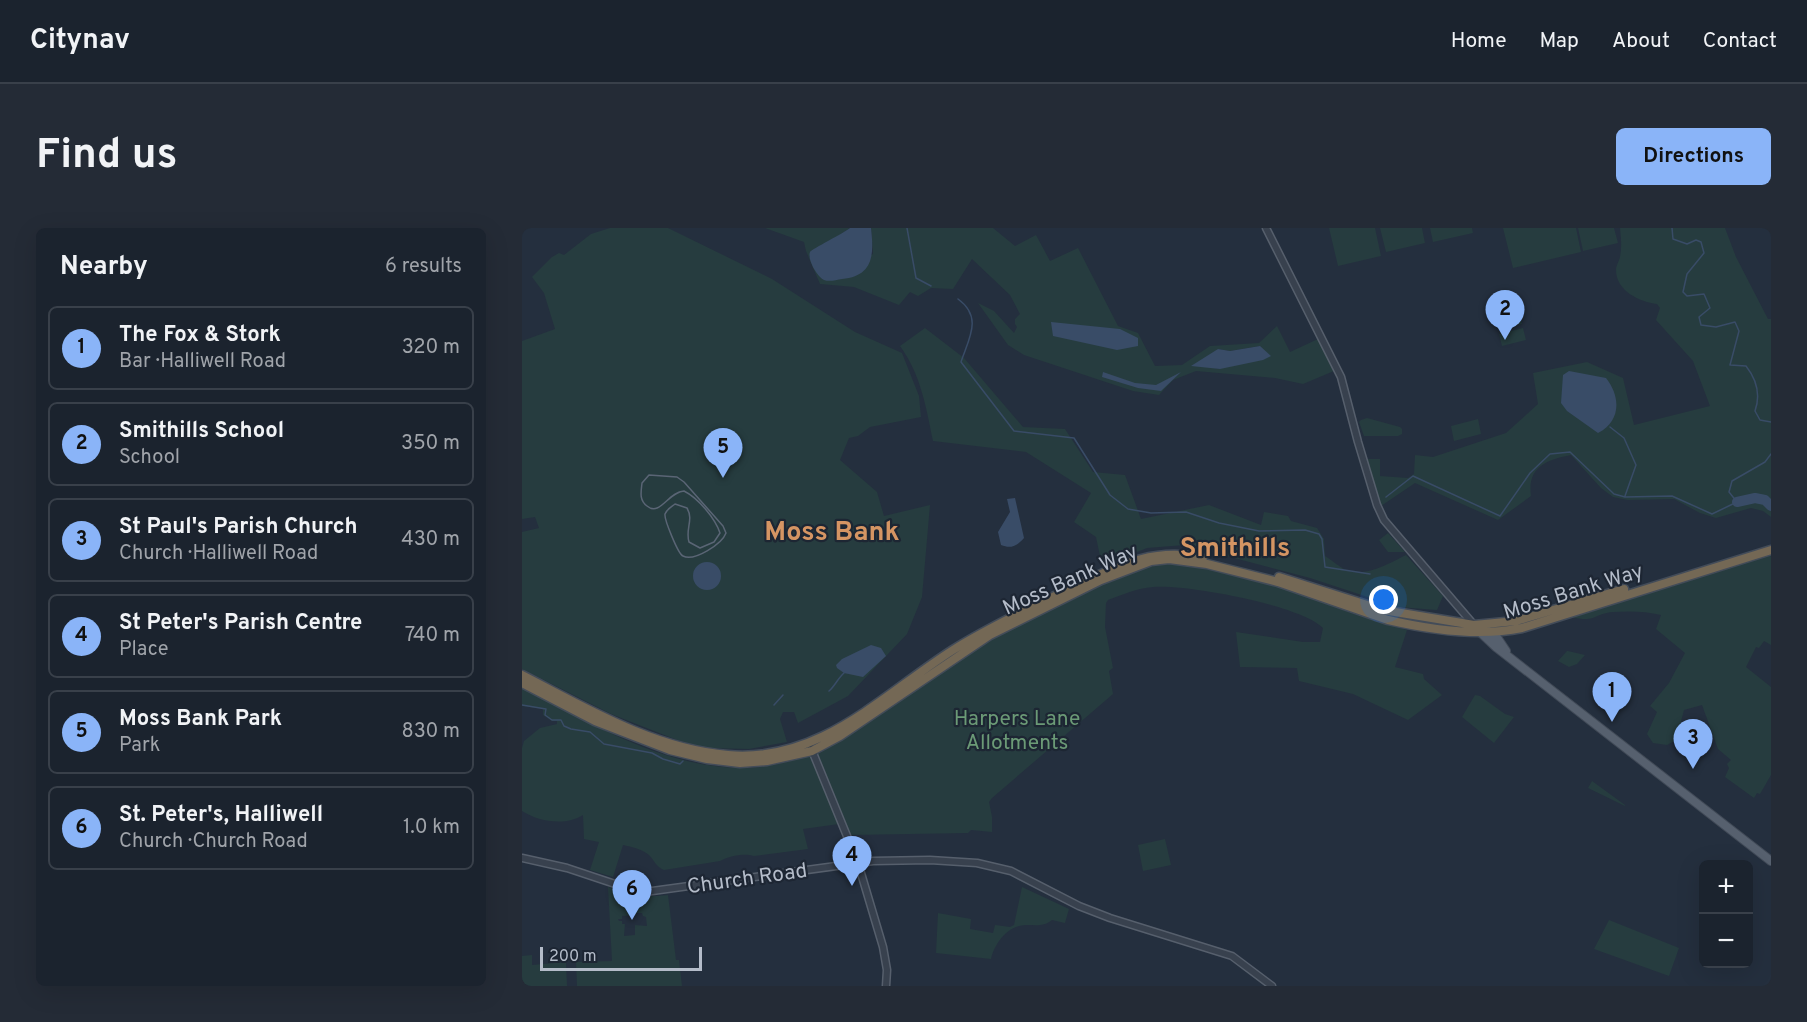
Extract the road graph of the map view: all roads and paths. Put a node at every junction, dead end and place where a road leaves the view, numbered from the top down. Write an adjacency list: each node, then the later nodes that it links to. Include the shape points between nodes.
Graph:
1 (1266, 228): 4 (street, via 1341,377 1384,520)
2 (1771, 544): 4 (highway, Moss Bank Way, via 1534,617)
3 (1771, 550): 6 (highway, Moss Bank Way, via 1522,628)
4 (1474, 625): 5 (main road); 6 (main road); 10 (highway, Moss Bank Way, via 1383,610 1188,554 1147,556 985,631)
5 (1481, 633): 6 (highway, Moss Bank Way); 7 (main road); 10 (highway, Moss Bank Way, via 1388,620 1289,586 1207,564 1151,561 1101,580 990,636 840,736)
6 (1492, 633): 7 (main road)
7 (1510, 657): 12 (main road)
8 (522, 675): 10 (highway, Moss Bank Way, via 627,727 694,749 748,756)
9 (522, 683): 10 (highway, Moss Bank Way, via 595,721 688,756 740,763 767,761)
10 (811, 747): 13 (street)
11 (522, 858): 13 (street, Church Road, via 645,892)
12 (1771, 861)
13 (858, 863): 14 (street, via 883,946); 15 (street, Church Road, via 948,860 1005,869 1110,918 1232,956)
14 (886, 986)
15 (1272, 986)

